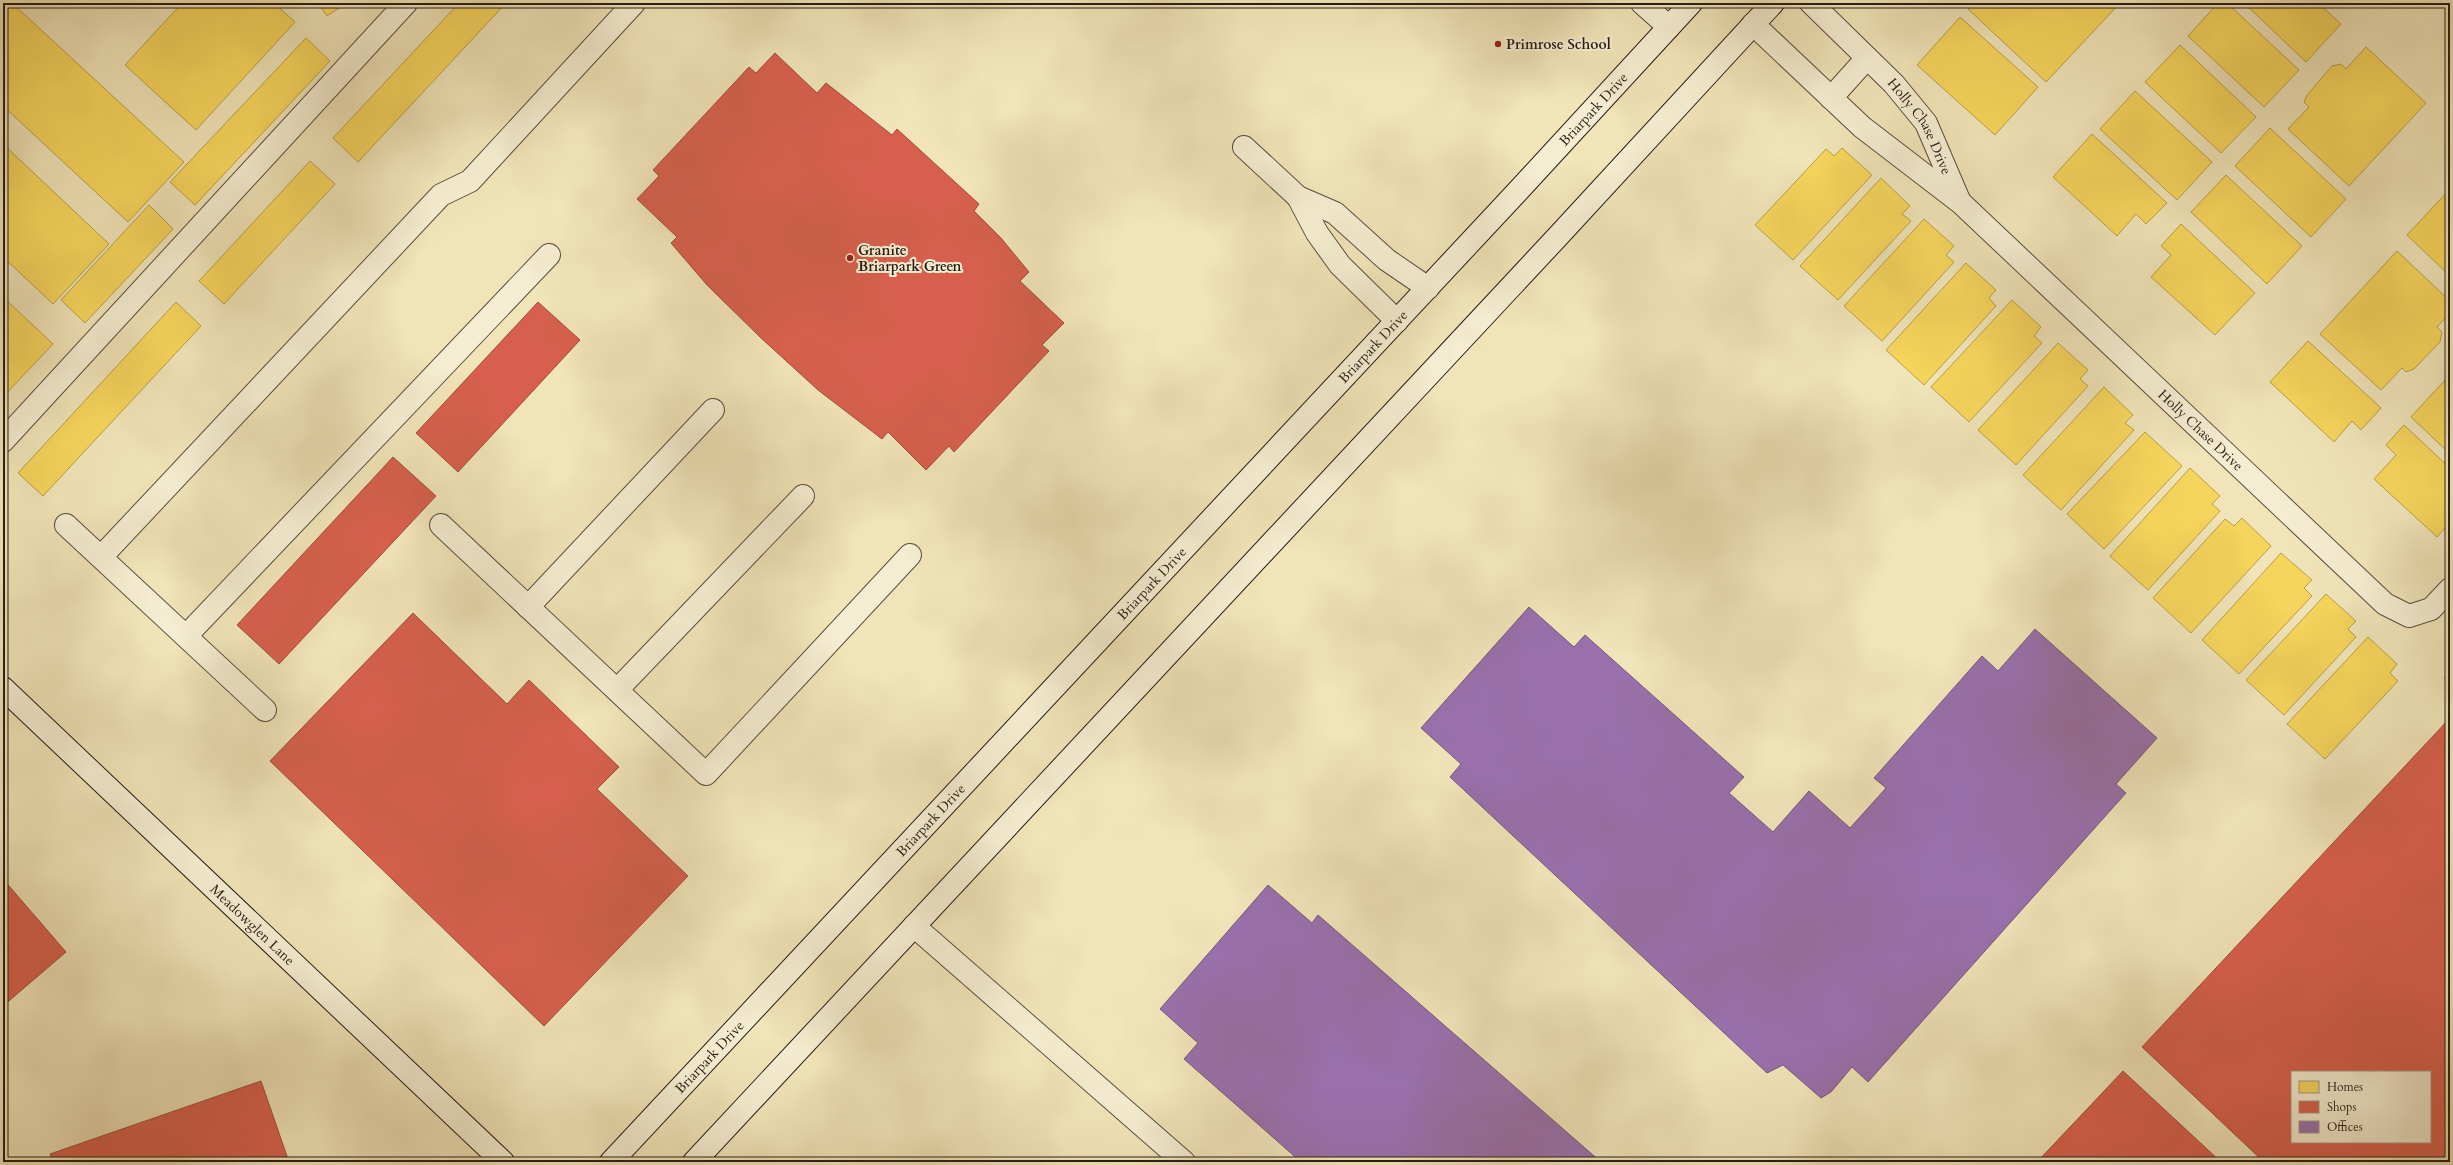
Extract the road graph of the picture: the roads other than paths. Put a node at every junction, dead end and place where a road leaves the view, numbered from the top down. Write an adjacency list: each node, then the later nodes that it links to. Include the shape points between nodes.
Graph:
1 (406, 3): 18 (street)
2 (634, 3): 23 (street, via 470,181 441,195)
3 (1642, 3): 8 (street)
4 (1691, 3): 8 (street, Briarpark Drive)
5 (1773, 3): 7 (street)
6 (1811, 3): 9 (street, Holly Chase Drive)
7 (1753, 24): 10 (street, Holly Chase Drive); 30 (street, via 1556,239)
8 (1668, 27): 15 (street, Briarpark Drive)
9 (1867, 58): 10 (street); 13 (street, Holly Chase Drive, via 1897,88 1926,123)
10 (1831, 98): 13 (street, Holly Chase Drive, via 1862,127)
11 (1244, 147): 12 (street)
12 (1298, 197): 15 (street, via 1335,213 1387,260); 16 (street, via 1317,233 1340,265)
13 (1961, 203): 24 (street, Holly Chase Drive, via 2384,604 2409,616 2431,609)
14 (549, 255): 26 (street)
15 (1428, 288): 16 (street, Briarpark Drive)
16 (1397, 321): 32 (street, Briarpark Drive)
17 (713, 410): 25 (street)
18 (3, 440)
19 (803, 496): 28 (street)
20 (66, 525): 23 (street)
21 (441, 525): 25 (street)
22 (910, 555): 28 (street, via 706,774)
23 (101, 557): 26 (street)
24 (2450, 589)
25 (528, 607): 28 (street)
26 (186, 636): 29 (street)
27 (3, 688): 31 (street, Meadowglen Lane)
28 (617, 690)
29 (265, 710)
30 (914, 926): 33 (street); 34 (street)
31 (503, 1162)
32 (611, 1162)
33 (694, 1162)
34 (1184, 1162)

